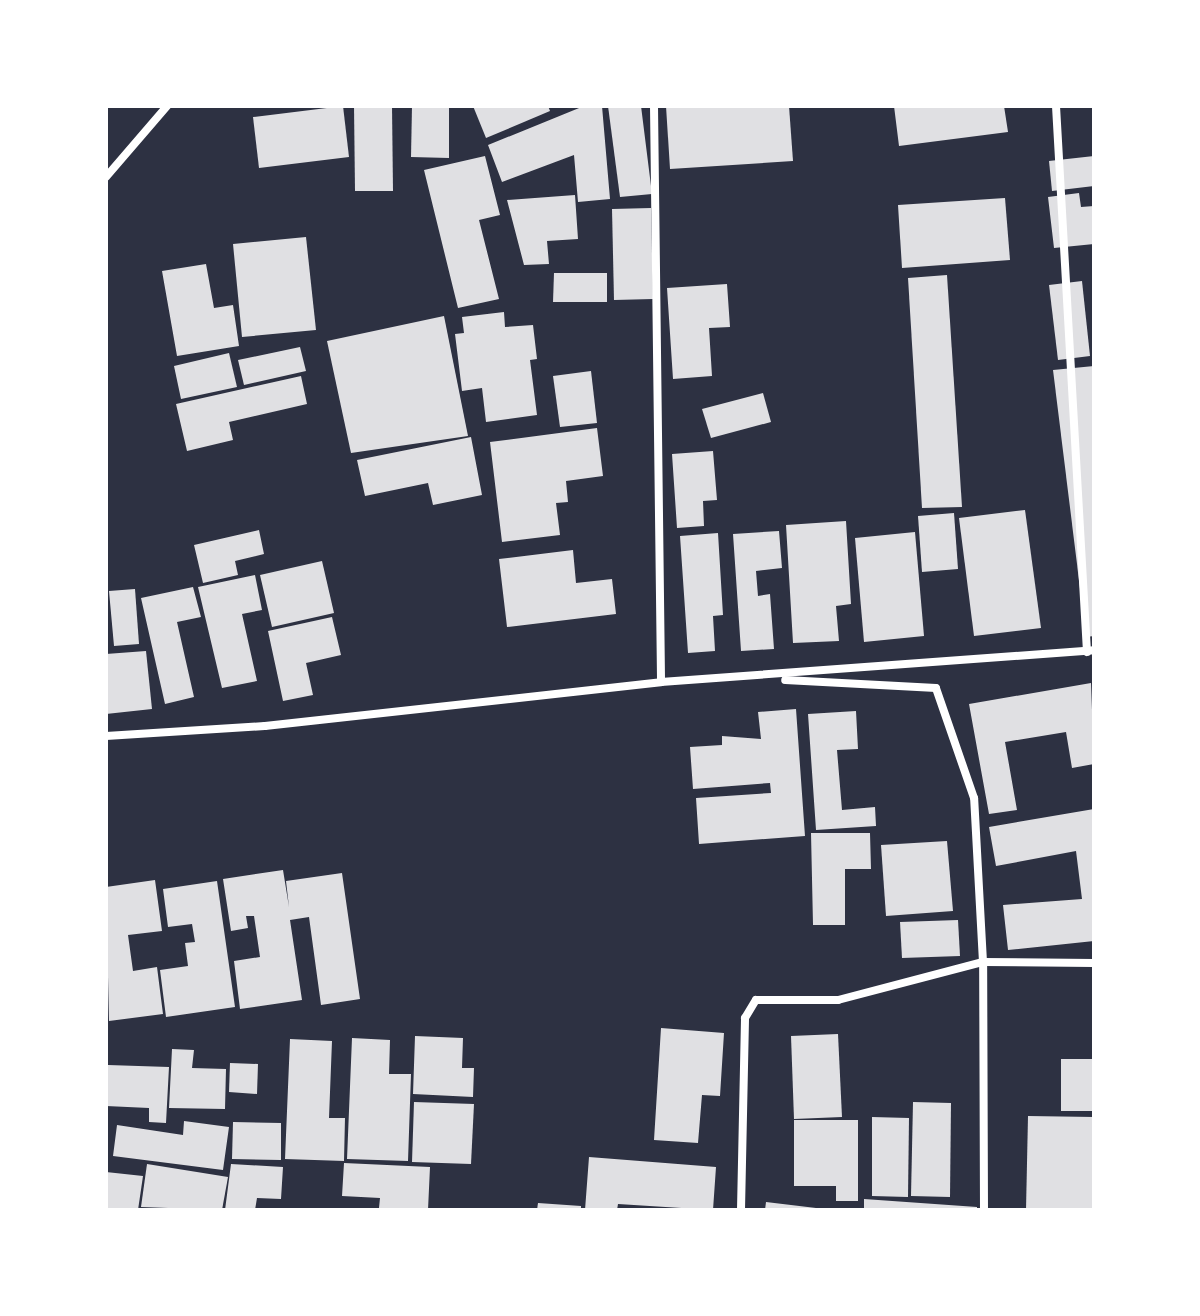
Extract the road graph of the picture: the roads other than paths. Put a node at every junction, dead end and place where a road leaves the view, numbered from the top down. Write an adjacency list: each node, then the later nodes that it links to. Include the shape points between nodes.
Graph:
1 (167, 106): 4 (street)
2 (654, 106): 7 (street)
3 (1056, 106): 5 (street)
4 (106, 177)
5 (1090, 651): 6 (street)
6 (752, 679): 7 (street); 9 (street, via 936,688 974,798)
7 (661, 682): 8 (street, via 265,726)
8 (106, 736)
9 (983, 962): 10 (street); 11 (street, via 838,1000 756,1000 745,1018); 12 (street)
10 (1094, 963)
11 (741, 1210)
12 (984, 1210)

